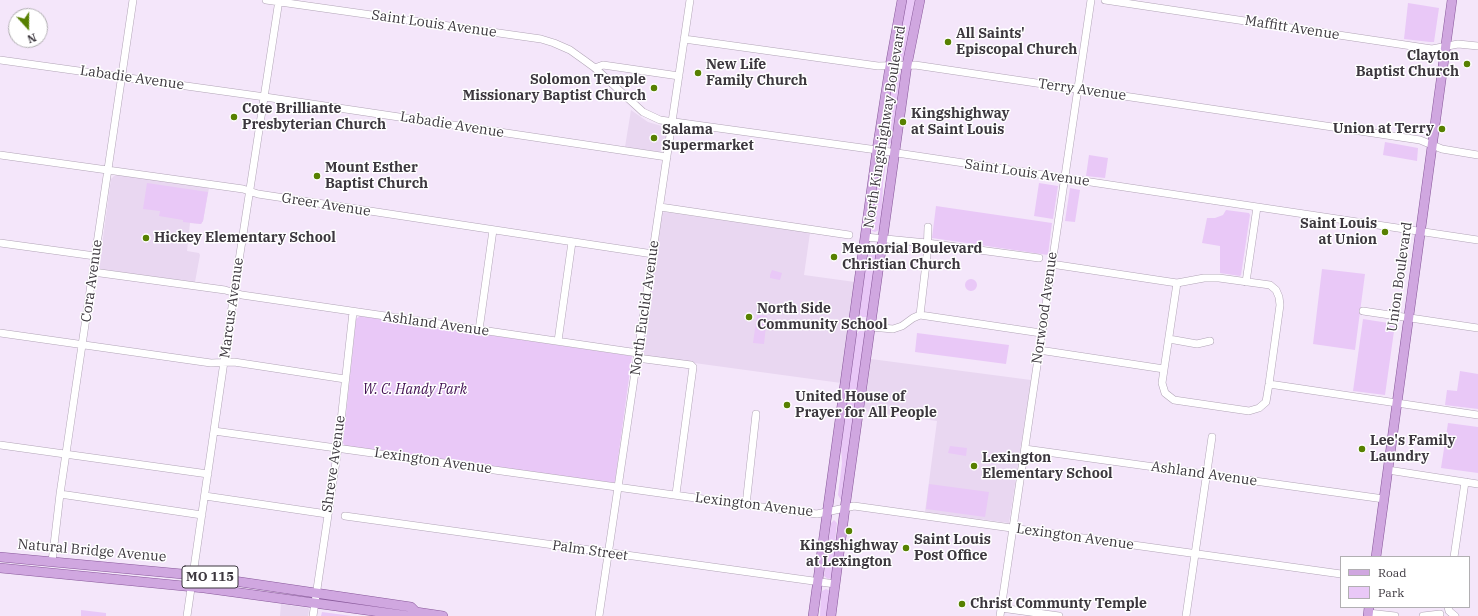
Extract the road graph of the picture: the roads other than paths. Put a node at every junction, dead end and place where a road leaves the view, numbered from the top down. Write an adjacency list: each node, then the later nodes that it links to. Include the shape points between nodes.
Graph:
1 (133, 0): 18 (street, Cora Avenue)
2 (266, 0): 9 (street, Saint Louis Avenue)
3 (690, 0): 10 (street, North Euclid Avenue)
4 (902, 0): 15 (main road, North Kingshighway Boulevard)
5 (920, 0): 14 (main road, North Kingshighway Boulevard)
6 (1091, 0): 19 (street, Norwood Avenue)
7 (1105, 0): 11 (street, Maffitt Avenue, via 1432,49)
8 (1452, 0): 11 (main road, Union Boulevard)
9 (278, 1): 16 (street, Saint Louis Avenue, via 541,39 570,50); 20 (street, Marcus Avenue)
10 (684, 39): 15 (street, Terry Avenue); 17 (street, North Euclid Avenue)
11 (1446, 46): 12 (street, Maffitt Avenue); 22 (main road, Union Boulevard)
12 (1478, 46)
13 (0, 60): 18 (street, Labadie Avenue)
14 (907, 65): 15 (street, Terry Avenue); 19 (street, Terry Avenue); 24 (main road, North Kingshighway Boulevard)
15 (890, 66): 23 (main road, North Kingshighway Boulevard)
16 (595, 68): 17 (street, via 603,65); 21 (street, Saint Louis Avenue, via 642,112 656,119)
17 (679, 76): 21 (street, North Euclid Avenue)
18 (122, 77): 20 (street, Labadie Avenue); 28 (street, Cora Avenue)
19 (1078, 89): 22 (street, Terry Avenue, via 1420,140); 29 (street, Norwood Avenue)
20 (265, 97): 27 (street, Labadie Avenue); 30 (street, Marcus Avenue)
21 (672, 122): 23 (street, Saint Louis Avenue); 27 (street, North Euclid Avenue)
22 (1432, 145): 26 (street, Terry Avenue); 35 (main road, Union Boulevard)
23 (876, 150): 24 (street, Saint Louis Avenue); 37 (main road, North Kingshighway Boulevard)
24 (895, 154): 29 (street, Saint Louis Avenue); 38 (main road, North Kingshighway Boulevard)
25 (0, 155): 28 (street, Greer Avenue)
26 (1478, 155)
27 (667, 157): 31 (street, North Euclid Avenue)
28 (108, 170): 30 (street, Greer Avenue); 44 (street, Cora Avenue)
29 (1064, 178): 32 (street, Saint Louis Avenue); 46 (street, Norwood Avenue)
30 (250, 192): 34 (street, Greer Avenue); 50 (street, Marcus Avenue)
31 (660, 207): 36 (street); 43 (street, North Euclid Avenue)
32 (1257, 208): 35 (street, Saint Louis Avenue); 48 (street)
33 (928, 228): 42 (street)
34 (493, 230): 40 (street, Greer Avenue); 58 (street)
35 (1420, 232): 39 (street, Saint Louis Avenue); 54 (main road, Union Boulevard)
36 (849, 235)
37 (865, 237): 38 (street); 55 (main road, North Kingshighway Boulevard)
38 (882, 239): 42 (street); 56 (main road, North Kingshighway Boulevard)
39 (1478, 240)
40 (572, 242): 43 (street, Greer Avenue); 62 (street)
41 (0, 243): 44 (street)
42 (927, 243): 45 (street); 53 (street)
43 (653, 254): 66 (street, North Euclid Avenue)
44 (95, 256): 47 (street, Cora Avenue)
45 (1039, 258)
46 (1052, 264): 49 (street); 60 (street, Norwood Avenue)
47 (93, 272): 50 (street, Ashland Avenue); 64 (street, Cora Avenue)
48 (1246, 282): 49 (street, via 1204,278); 70 (street, via 1270,285 1280,297)
49 (1177, 284): 61 (street)
50 (234, 293): 52 (street, Ashland Avenue); 67 (street, Marcus Avenue)
51 (1363, 311): 54 (street)
52 (353, 312): 58 (street, Ashland Avenue); 69 (street, Shreve Avenue)
53 (920, 315): 56 (street, via 893,329); 60 (street)
54 (1409, 317): 57 (street); 71 (main road, Union Boulevard)
55 (853, 324): 56 (street); 92 (main road, North Kingshighway Boulevard)
56 (871, 328): 91 (main road, North Kingshighway Boulevard)
57 (1478, 328)
58 (478, 330): 62 (street, Ashland Avenue)
59 (0, 333): 64 (street)
60 (1041, 333): 65 (street, Norwood Avenue)
61 (1169, 339): 63 (street, via 1197,344); 68 (street)
62 (558, 341): 66 (street, Ashland Avenue)
63 (1210, 341)
64 (83, 344): 67 (street); 79 (street, Cora Avenue)
65 (1039, 350): 68 (street); 78 (street, Norwood Avenue)
66 (638, 355): 85 (street, North Euclid Avenue); 87 (street, Ashland Avenue, via 691,365 693,368)
67 (224, 363): 69 (street, via 234,362); 74 (street, Marcus Avenue)
68 (1164, 369): 70 (street, via 1162,383 1165,393 1174,400 1249,411 1259,408 1266,402)
69 (345, 379): 77 (street, Shreve Avenue)
70 (1269, 384): 71 (street)
71 (1397, 404): 73 (street); 80 (main road, Union Boulevard)
72 (756, 414): 90 (street)
73 (1478, 416)
74 (214, 431): 77 (street, Lexington Avenue); 81 (street, Marcus Avenue)
75 (1212, 437): 82 (street)
76 (0, 445): 79 (street)
77 (338, 448): 85 (street, Lexington Avenue); 93 (street, Shreve Avenue)
78 (1025, 449): 82 (street, Ashland Avenue); 96 (street, Norwood Avenue)
79 (67, 455): 81 (street); 86 (street, Cora Avenue)
80 (1388, 470): 83 (street); 89 (main road, Union Boulevard)
81 (208, 474): 88 (street, Marcus Avenue)
82 (1207, 474): 89 (street, Ashland Avenue); 98 (street)
83 (1465, 482): 84 (street); 100 (street)
84 (1478, 484)
85 (618, 487): 87 (street, Lexington Avenue); 97 (street, North Euclid Avenue)
86 (60, 494): 94 (street); 102 (street, Cora Avenue)
87 (676, 494): 90 (street, Lexington Avenue)
88 (205, 496): 93 (street); 94 (street, Marcus Avenue)
89 (1384, 499): 99 (main road, Union Boulevard)
90 (746, 505): 92 (street, Lexington Avenue, via 817,514)
91 (845, 508): 92 (street, Lexington Avenue); 96 (street, Lexington Avenue, via 854,506); 107 (main road, North Kingshighway Boulevard)
92 (827, 512): 106 (main road, North Kingshighway Boulevard)
93 (328, 514): 108 (street, Shreve Avenue)
94 (202, 515): 105 (street, Marcus Avenue)
95 (344, 516): 97 (street, Palm Street)
96 (1013, 528): 98 (street, Lexington Avenue); 109 (street, Norwood Avenue)
97 (608, 553): 106 (street, Palm Street); 116 (street, North Euclid Avenue)
98 (1196, 553): 104 (street, Lexington Avenue); 121 (street)
99 (1376, 556)
100 (1454, 556)
101 (0, 557): 102 (main road, Natural Bridge Avenue / MO 115)
102 (52, 562): 105 (main road, Natural Bridge Avenue / MO 115)
103 (0, 568): 105 (main road, Natural Bridge Avenue, via 123,580)
104 (1340, 574)
105 (193, 581): 108 (main road, Natural Bridge Avenue, via 262,595); 108 (main road, Natural Bridge Avenue, via 242,587 262,585); 113 (street, Marcus Avenue)
106 (818, 582): 107 (street, Palm Street); 117 (main road, North Kingshighway Boulevard)
107 (835, 584): 118 (main road, North Kingshighway Boulevard)
108 (316, 598): 110 (main road, Natural Bridge Avenue, via 410,616); 110 (main road, Natural Bridge Avenue, via 362,603 372,601 411,607); 114 (street, Shreve Avenue)
109 (1001, 608): 119 (street, Norwood Avenue); 120 (street)
110 (416, 612): 115 (main road, Natural Bridge Avenue)
111 (1368, 612): 122 (street)
112 (1440, 614): 123 (street)
113 (187, 616)
114 (313, 616)
115 (443, 616)
116 (598, 616)
117 (813, 616)
118 (831, 616)
119 (1000, 616)
120 (1059, 616)
121 (1186, 616)
122 (1395, 616)
123 (1423, 616)

